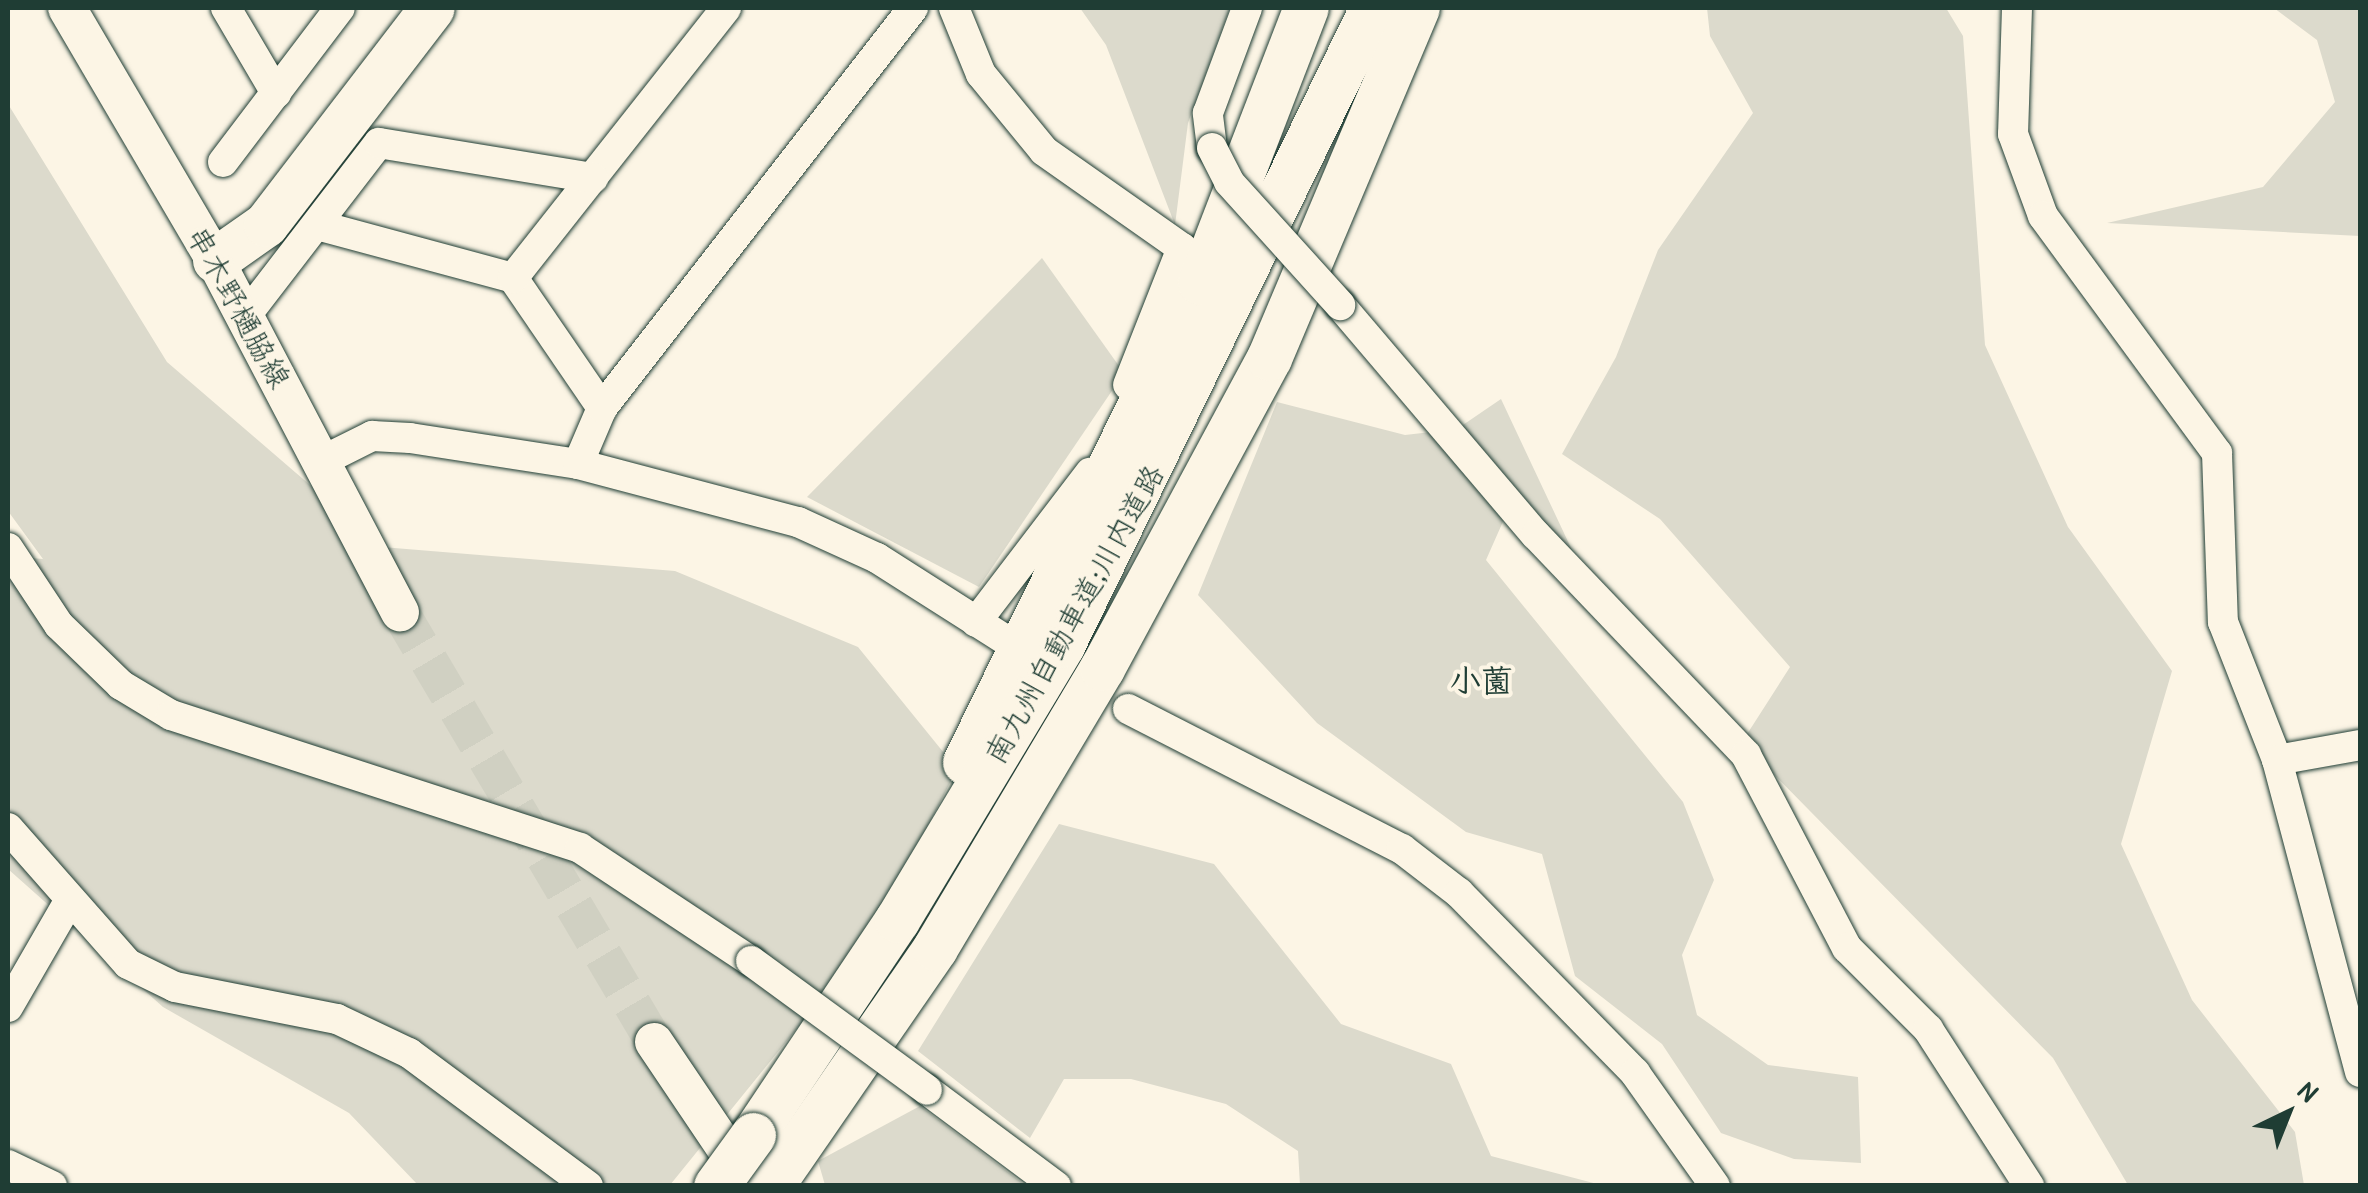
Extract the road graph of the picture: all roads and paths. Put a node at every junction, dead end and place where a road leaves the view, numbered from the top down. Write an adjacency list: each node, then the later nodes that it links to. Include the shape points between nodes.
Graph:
1 (67, 8): 20 (main road, 串木野樋脇線)
2 (226, 8): 15 (street)
3 (340, 8): 15 (street)
4 (394, 8): 20 (highway, via 242,205)
5 (432, 8): 20 (highway, via 266,224)
6 (726, 8): 18 (street)
7 (913, 8): 23 (street)
8 (954, 8): 28 (street, via 981,74 1044,151 1182,248 1098,464)
9 (1247, 8): 46 (street, bridge, via 1208,112 1212,148 1229,182 1536,535 1746,756 1847,948 1928,1029)
10 (1306, 8): 35 (highway, via 1200,282 1015,648)
11 (1372, 8): 35 (highway, 南九州自動車道;川内道路, via 1130,519)
12 (1417, 8): 16 (highway, 南九州自動車道;川内道路)
13 (1426, 8): 16 (highway)
14 (2016, 8): 32 (street, via 2013,134 2043,216 2090,290 2217,452 2223,622)
15 (276, 93): 17 (street)
16 (1360, 149): 40 (highway, 南九州自動車道;川内道路, via 1268,358 1102,668 935,948)
17 (224, 162)
18 (593, 178): 19 (street, via 378,144); 21 (street)
19 (317, 226): 21 (street); 22 (street)
20 (216, 260): 22 (main road, 串木野樋脇線)
21 (514, 278): 23 (street)
22 (244, 318): 24 (main road, 串木野樋脇線)
23 (602, 408): 25 (street)
24 (324, 460): 25 (street, via 372,436); 27 (main road, 串木野樋脇線)
25 (578, 464): 28 (street, via 798,522 877,558)
26 (8, 548): 44 (street, bridge, via 59,625 121,685 171,715 580,848 751,961)
27 (400, 612)
28 (976, 622): 29 (street)
29 (1004, 640)
30 (1128, 709): 45 (street, via 1402,849 1459,894 1636,1073)
31 (2360, 746): 32 (street)
32 (2277, 760): 38 (street)
33 (8, 828): 34 (street)
34 (68, 902): 36 (street); 42 (street, via 128,964 175,987 337,1019 409,1053)
35 (896, 920): 43 (highway, 南九州自動車道;川内道路, bridge)
36 (8, 1007)
37 (654, 1042): 40 (main road)
38 (2360, 1072)
39 (8, 1165): 41 (street)
40 (769, 1179)
41 (52, 1186)
42 (588, 1186)
43 (716, 1186)
44 (1056, 1186)
45 (1714, 1186)
46 (2029, 1186)

